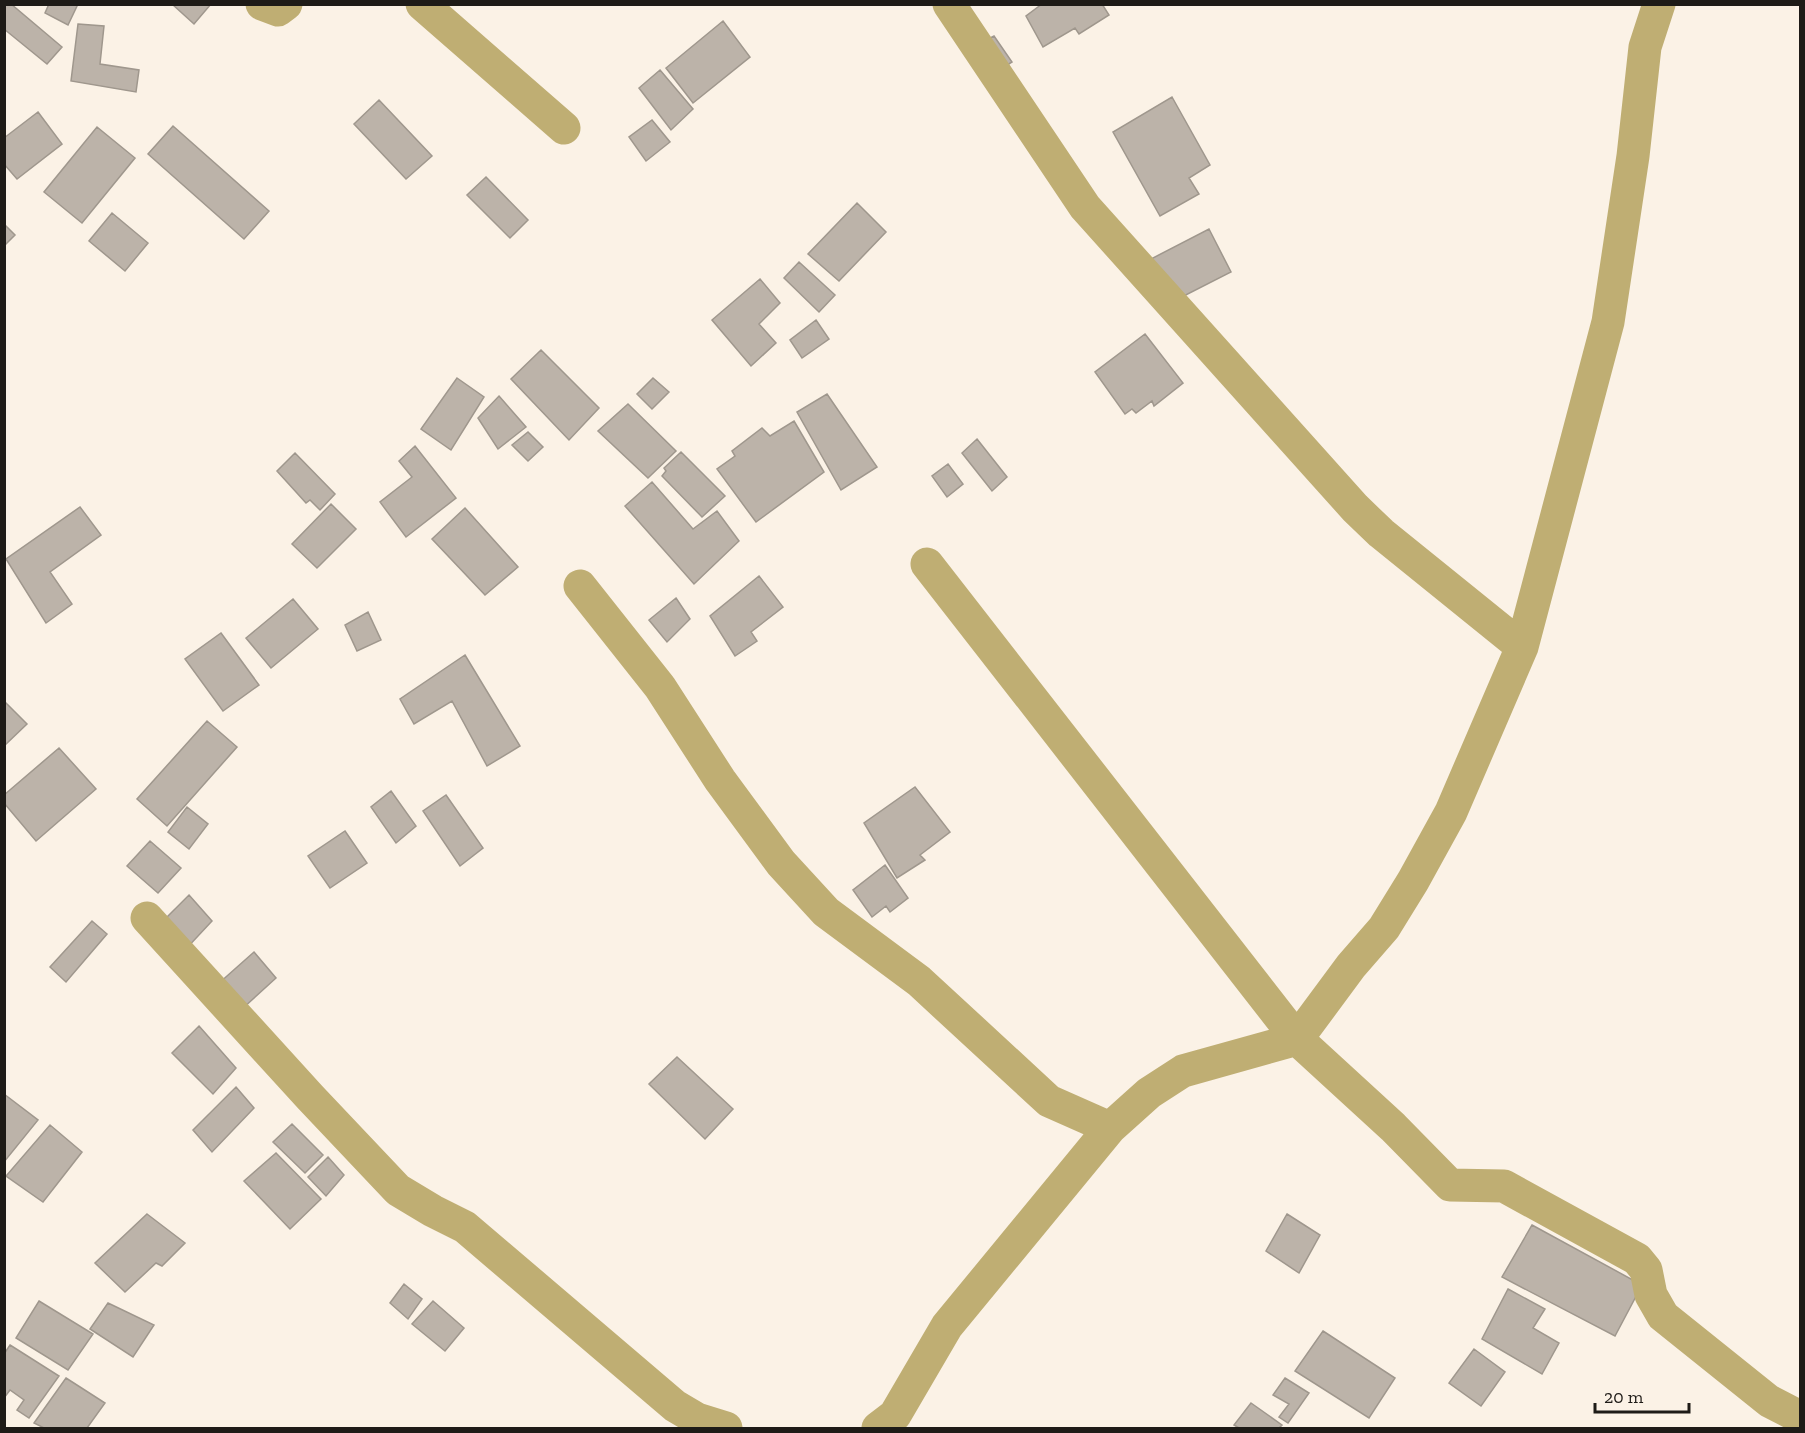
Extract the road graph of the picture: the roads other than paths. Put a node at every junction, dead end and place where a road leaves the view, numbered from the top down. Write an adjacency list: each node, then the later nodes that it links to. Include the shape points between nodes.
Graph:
1 (262, 4): 2 (street, via 278,10)
2 (286, 4)
3 (422, 4): 6 (street)
4 (949, 4): 9 (street, via 1085,207 1142,271 1355,508)
5 (1659, 4): 9 (street, via 1646,47 1608,322)
6 (564, 128)
7 (927, 564): 11 (street)
8 (580, 586): 12 (street, via 660,687 720,780 781,863 826,912 919,981 1049,1101)
9 (1522, 647): 11 (street, via 1451,812 1413,881 1384,928)
10 (147, 918): 14 (street, via 398,1190 465,1227 675,1406 697,1419)
11 (1297, 1039): 12 (street, via 1183,1071); 13 (street, via 1450,1185 1503,1186 1637,1259 1646,1270 1651,1295 1663,1316 1769,1401)
12 (1110, 1128): 15 (street, via 947,1326 896,1415)
13 (1800, 1417)
14 (726, 1428)
15 (878, 1428)

